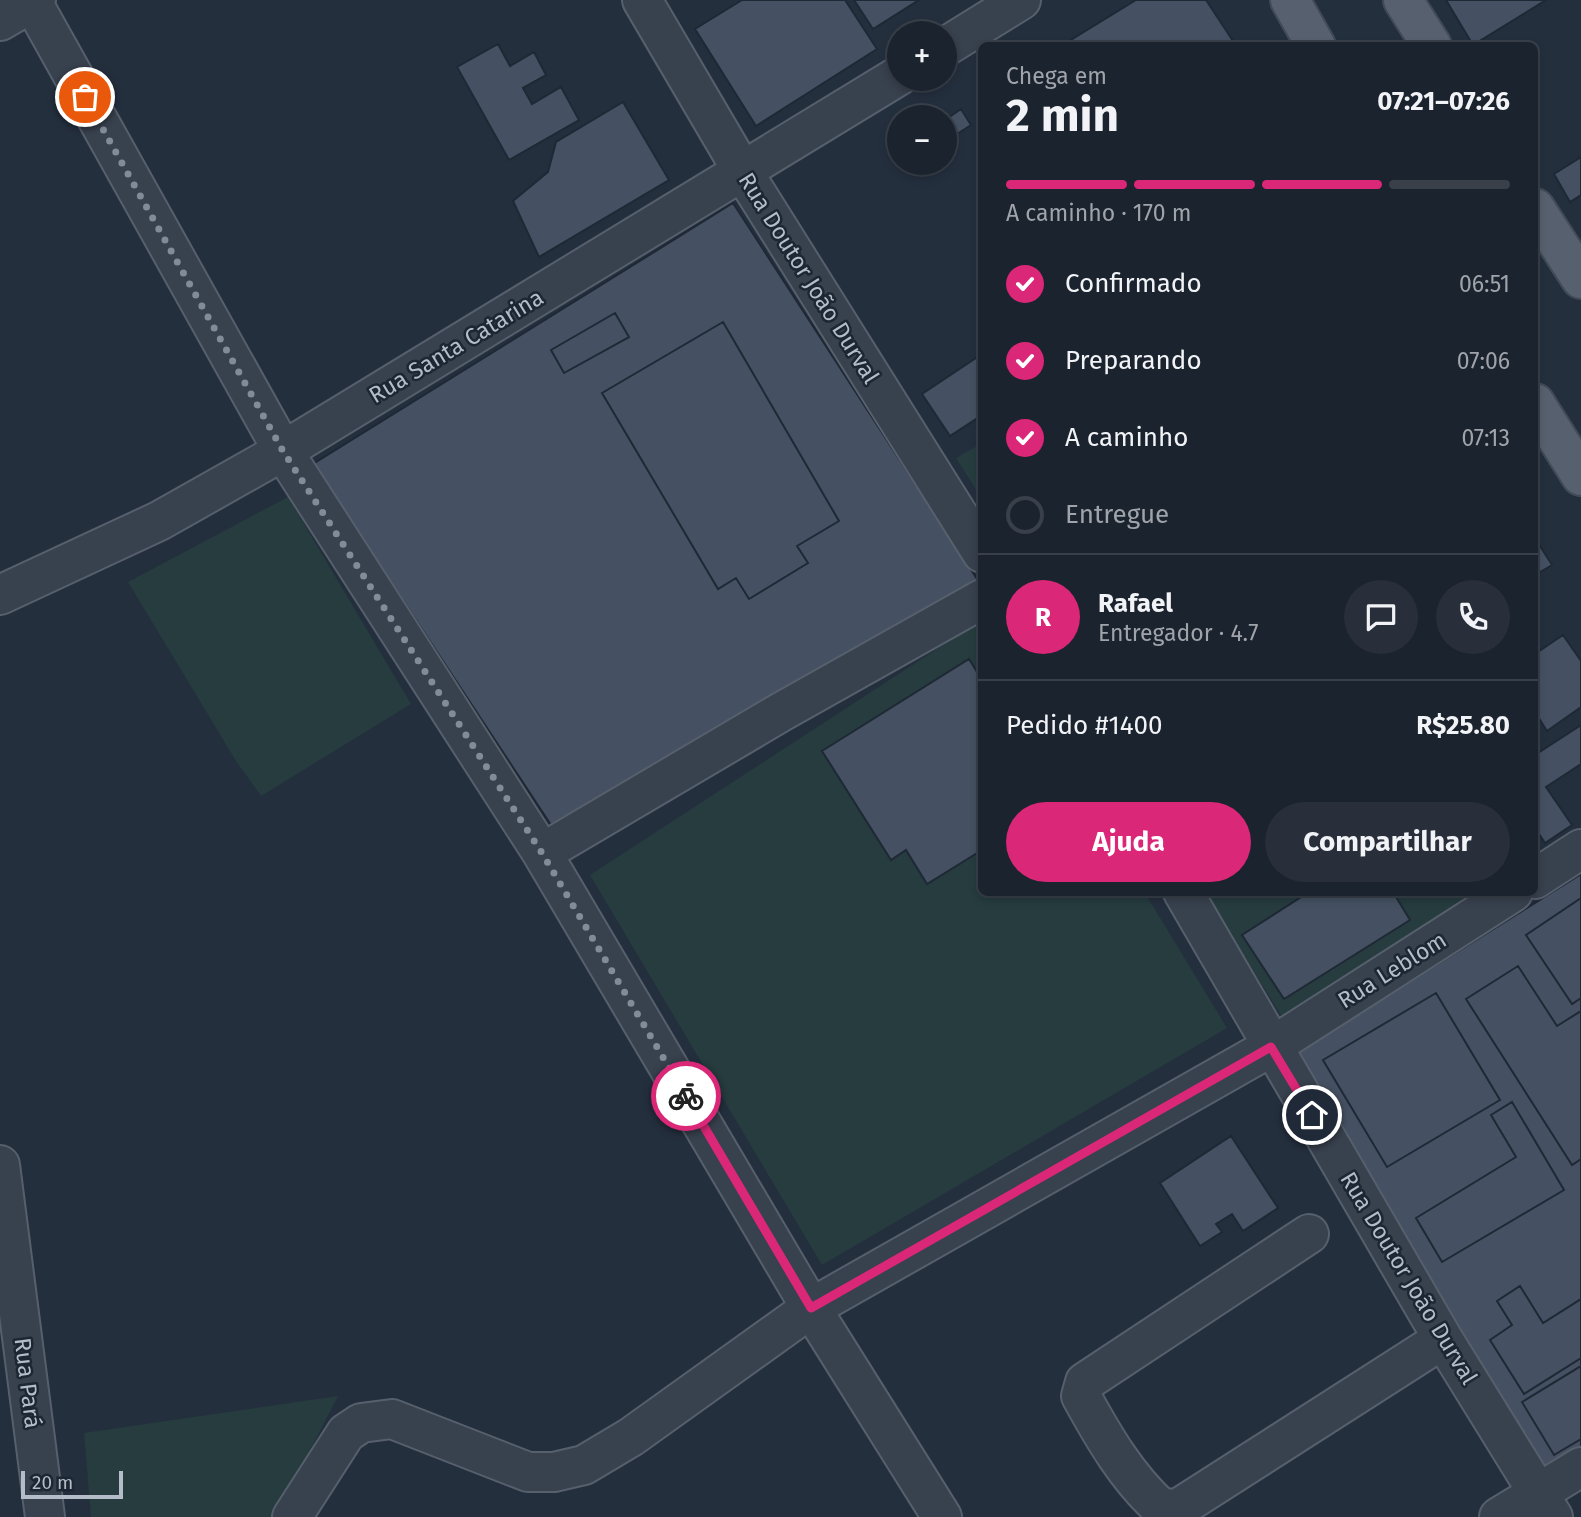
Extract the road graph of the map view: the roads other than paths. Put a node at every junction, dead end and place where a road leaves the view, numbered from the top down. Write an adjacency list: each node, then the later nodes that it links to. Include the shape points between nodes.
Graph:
1 (642, 0): 10 (street, Rua Doutor João Durval)
2 (1021, 0): 6 (street)
3 (1290, 0): 7 (main road)
4 (1404, 0): 8 (main road)
5 (25, 6): 14 (street)
6 (957, 40)
7 (1314, 42)
8 (1430, 42)
9 (887, 83): 10 (street, Rua Santa Catarina)
10 (743, 172): 14 (street, Rua Santa Catarina); 16 (street, Rua Doutor João Durval)
11 (1538, 212): 12 (main road)
12 (1579, 273)
13 (1538, 408): 15 (main road)
14 (283, 451): 17 (street, Rua Santa Catarina, via 159,521); 20 (street)
15 (1581, 476)
16 (978, 547)
17 (0, 595)
18 (978, 601): 20 (street)
19 (1581, 849): 21 (street)
20 (542, 853): 27 (street)
21 (1538, 877)
22 (1185, 896): 24 (street, Rua Doutor João Durval)
23 (1507, 896): 24 (street, Rua Leblom)
24 (1271, 1047): 27 (street, Rua Leblom); 28 (street, Rua Doutor João Durval)
25 (0, 1168): 31 (street, Rua Pará)
26 (1309, 1234): 28 (street, via 1085,1382 1081,1396 1096,1424 1132,1477 1162,1509 1179,1508)
27 (811, 1308): 32 (street, Rua Leblom, via 631,1437 584,1465 528,1472 392,1419 361,1423 346,1433); 33 (street)
28 (1443, 1339): 30 (street, Rua Doutor João Durval)
29 (1581, 1467): 30 (street)
30 (1546, 1505): 34 (street)
31 (45, 1517)
32 (292, 1517)
33 (943, 1517)
34 (1499, 1517)

